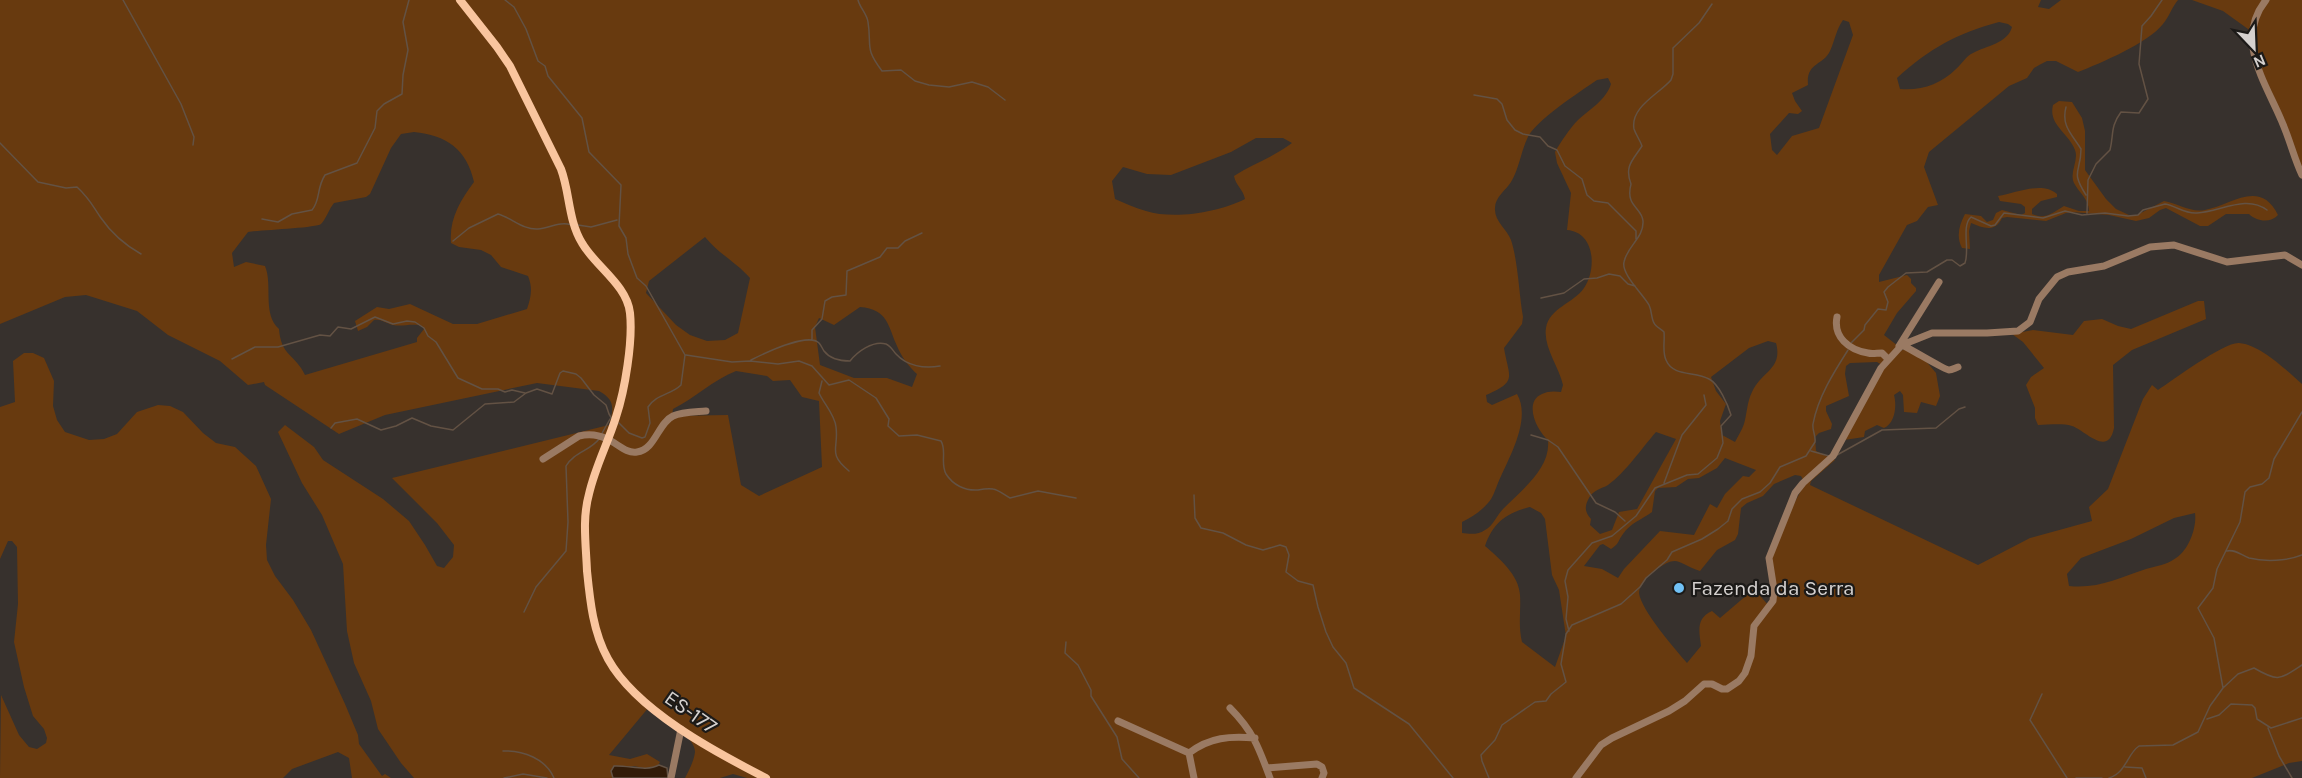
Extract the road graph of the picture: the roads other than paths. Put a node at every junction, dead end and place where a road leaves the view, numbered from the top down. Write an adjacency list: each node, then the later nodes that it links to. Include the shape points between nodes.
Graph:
1 (460, 0): 11 (main road, ES-177, via 510,66 561,169 580,239 620,290 630,312 623,390)
2 (2266, 0): 3 (street, via 2255,21 2252,45 2258,70)
3 (2302, 175)
4 (2302, 265): 7 (street, via 2285,255 2227,262 2174,246 2150,247 2104,266 2057,277 2039,299 2030,322 2018,331 1932,333)
5 (1939, 282): 7 (street)
6 (1837, 318): 8 (street, via 1841,340 1865,353 1882,353)
7 (1900, 347): 8 (street); 9 (street, via 1921,353 1943,369)
8 (1888, 359): 24 (street, via 1833,456 1796,493 1769,558 1773,601 1754,626 1745,673 1727,689 1704,684 1669,711 1612,738 1596,751)
9 (1958, 367)
10 (706, 411): 11 (street, via 674,415 648,447 636,453)
11 (608, 439): 12 (street, via 579,436); 15 (main road, ES-177 / ES-177, via 588,494 584,529 594,621 608,660 622,680)
12 (543, 459)
13 (1230, 708): 16 (street)
14 (1118, 721): 17 (street)
15 (681, 729): 19 (street); 20 (main road, ES-177 / ES-177)
16 (1255, 738): 17 (street, via 1228,736 1203,743); 18 (street)
17 (1189, 753): 21 (street)
18 (1267, 768): 22 (street); 23 (street, via 1317,764 1324,772)
19 (671, 778)
20 (766, 778)
21 (1194, 778)
22 (1270, 778)
23 (1322, 778)
24 (1576, 778)

